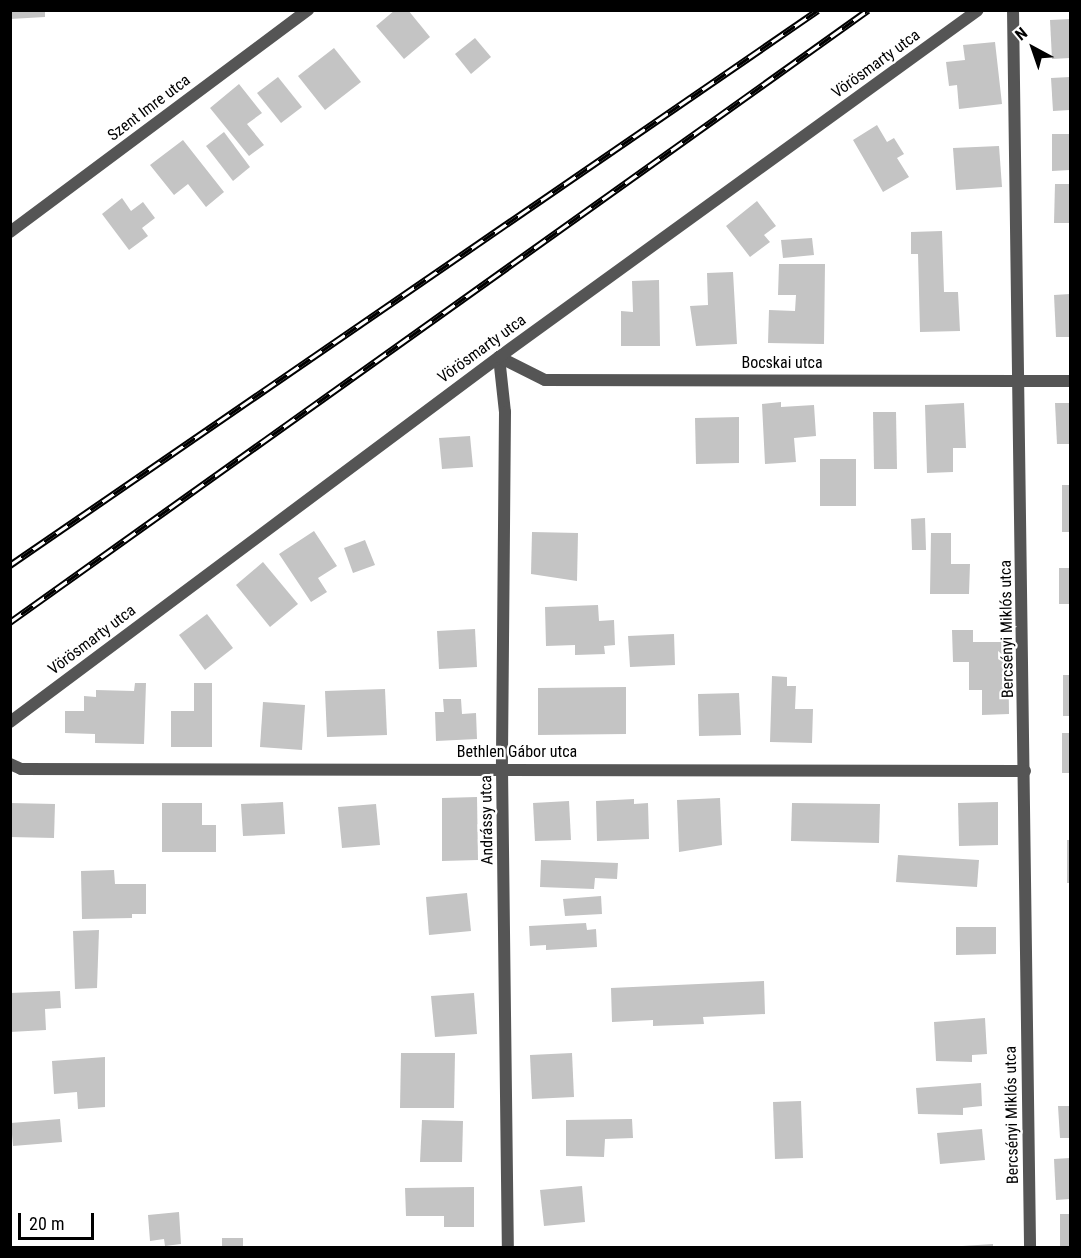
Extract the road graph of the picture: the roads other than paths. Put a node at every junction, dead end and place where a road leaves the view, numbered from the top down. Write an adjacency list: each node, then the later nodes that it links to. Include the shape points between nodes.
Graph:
1 (308, 10): 4 (street, Szent Imre utca)
2 (978, 10): 5 (street, Vörösmarty utca)
3 (1013, 10): 6 (street, Bercsényi Miklós utca)
4 (10, 232)
5 (499, 357): 6 (street, Bocskai utca, via 545,380); 8 (street, Vörösmarty utca); 10 (street, Andrássy utca, via 505,412)
6 (1021, 380): 7 (street, Bocskai utca); 11 (street, Bercsényi Miklós utca)
7 (1071, 381)
8 (10, 722)
9 (10, 764): 10 (street, Bethlen Gábor utca, via 21,769)
10 (502, 768): 11 (street, Bethlen Gábor utca); 12 (street, Andrássy utca)
11 (1025, 771): 13 (street, Bercsényi Miklós utca)
12 (508, 1248)
13 (1030, 1248)

